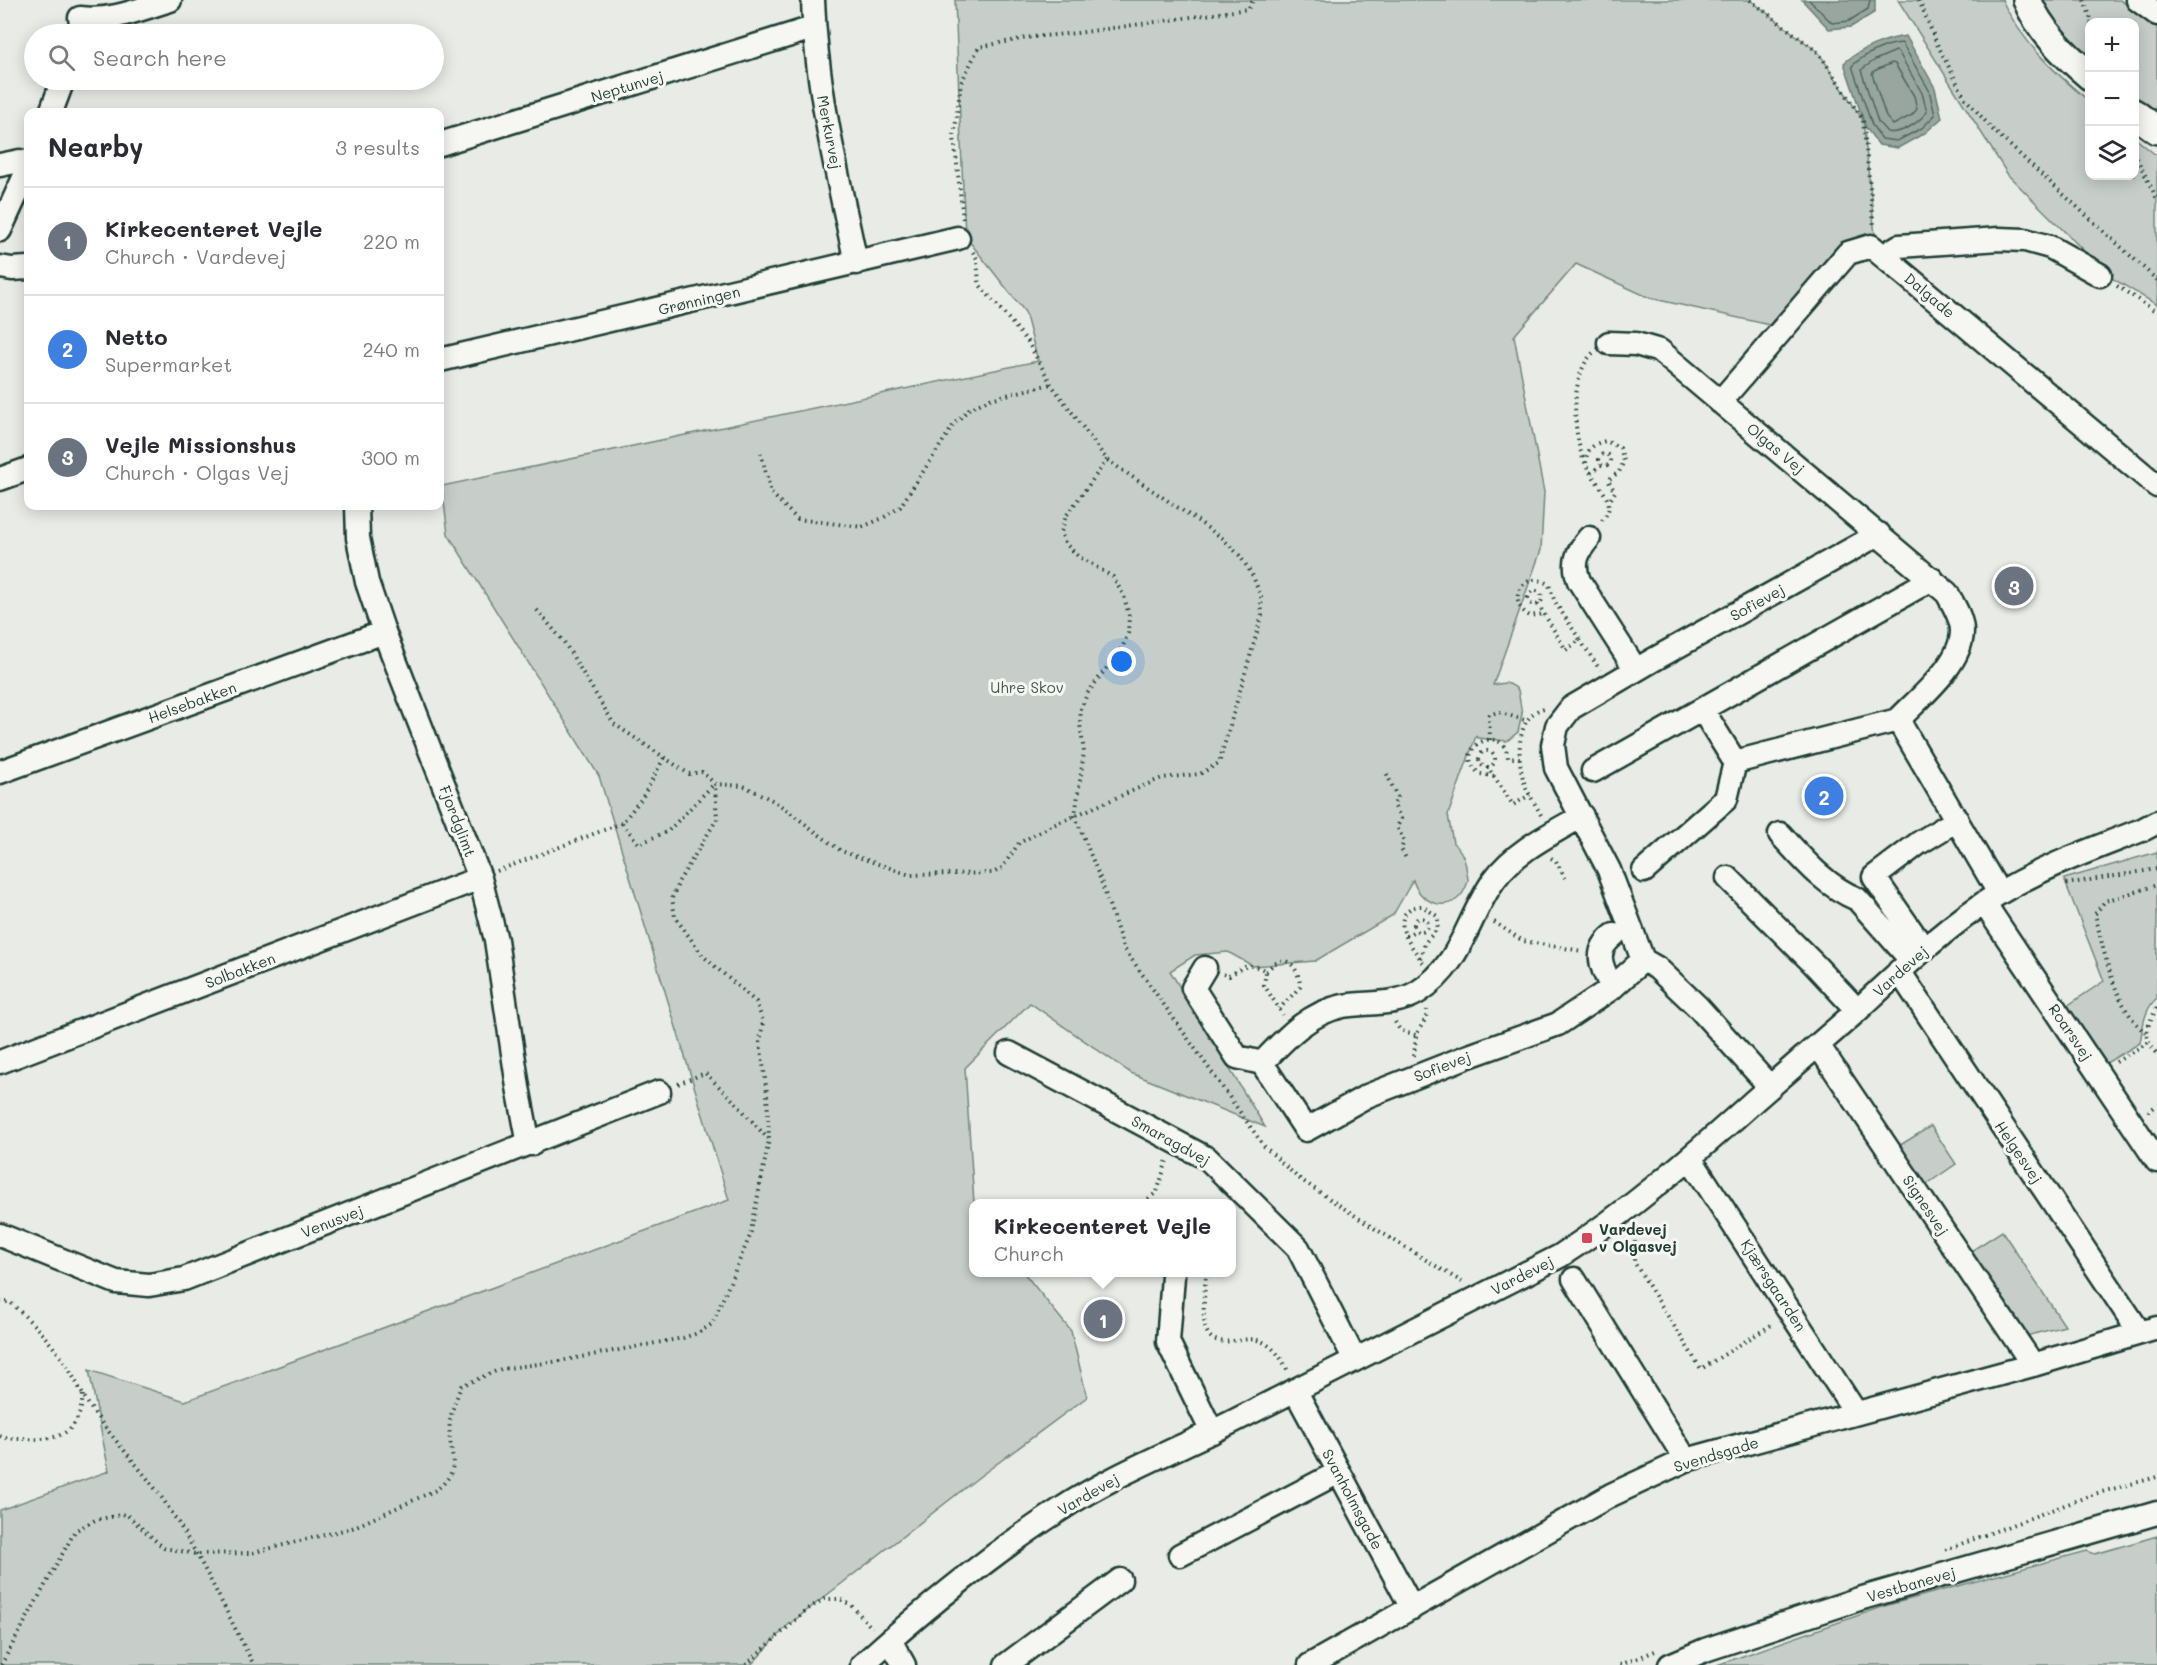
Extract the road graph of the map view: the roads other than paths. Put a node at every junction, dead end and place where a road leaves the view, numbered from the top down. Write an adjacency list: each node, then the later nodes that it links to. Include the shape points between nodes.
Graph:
1 (170, 0): 6 (street, via 113,18)
2 (813, 0): 7 (street, Merkurvej)
3 (2027, 0): 8 (main road, via 2047,33)
4 (2138, 0): 5 (street)
5 (2157, 14)
6 (79, 18)
7 (814, 30): 15 (street, Neptunvej); 22 (street, Merkurvej, via 822,96)
8 (2085, 72)
9 (59, 90): 10 (street)
10 (52, 108)
11 (2139, 112): 12 (street)
12 (2157, 114)
13 (2139, 116): 14 (main road)
14 (2157, 130)
15 (444, 143)
16 (24, 162): 17 (street)
17 (0, 165)
18 (24, 178): 19 (street)
19 (0, 230)
20 (963, 236): 22 (street, Grønningen)
21 (1877, 251): 25 (street, via 1899,246 2025,240 2050,247); 28 (street, via 1848,253); 31 (street, Dalgade)
22 (856, 263): 27 (street, Grønningen)
23 (0, 267): 24 (street)
24 (24, 268)
25 (2100, 275)
26 (1609, 343): 28 (street, Olgas Vej, via 1636,344 1660,351)
27 (444, 359)
28 (1720, 402): 33 (street, Olgas Vej)
29 (24, 470): 30 (street)
30 (0, 479)
31 (2157, 486)
32 (357, 510): 36 (street, Fjordglimt, via 367,582)
33 (1879, 534): 35 (street, Olgas Vej); 37 (street, Sofievej)
34 (1589, 538): 37 (street, via 1575,560 1575,570)
35 (1932, 579): 38 (street); 39 (street, Olgas Vej, via 1947,593 1958,614 1962,631 1959,647 1948,668)
36 (384, 632): 42 (street, Helsebakken); 48 (street, Fjordglimt)
37 (1636, 670): 43 (street, Sofievej, via 1571,708 1557,726 1553,745 1556,768)
38 (1702, 709): 40 (street); 41 (street)
39 (1898, 720): 40 (street); 44 (street)
40 (1735, 762): 47 (street, via 1726,799)
41 (1593, 771)
42 (0, 772)
43 (1582, 816): 52 (street, Sofievej, via 1609,870); 60 (street, via 1512,860 1496,878 1453,960 1425,986 1393,1002 1341,1006 1317,1015 1293,1031)
44 (1957, 820): 50 (street); 53 (street, via 1874,877)
45 (2152, 826): 50 (street, Vardevej, via 2048,867)
46 (1780, 834): 53 (street, via 1816,873 1857,899)
47 (1644, 871)
48 (480, 878): 59 (street, Solbakken); 63 (street, Fjordglimt, via 496,940 518,1087)
49 (1728, 878): 56 (street)
50 (1992, 898): 53 (street, Vardevej); 65 (street, Roarsvej, via 2098,1073)
51 (1614, 935): 55 (street, via 1600,954)
52 (1643, 960): 55 (street, Sofievej); 61 (street, via 1657,968 1698,1007)
53 (1911, 960): 56 (street, Vardevej); 69 (street, Helgesvej)
54 (1205, 968): 60 (street, via 1193,988 1237,1057)
55 (1612, 988): 60 (street, Sofievej, via 1558,1024 1367,1096 1306,1130)
56 (1857, 1010): 57 (street, Vardevej)
57 (1818, 1045): 61 (street, Vardevej); 71 (street, Signesvej)
58 (1009, 1053): 70 (street, Smaragdvej, via 1208,1159 1298,1248)
59 (0, 1062)
60 (1262, 1063)
61 (1770, 1088): 64 (street, Vardevej)
62 (659, 1092): 63 (street, Venusvej)
63 (531, 1143): 66 (street, Venusvej, via 184,1279 149,1285 116,1282)
64 (1690, 1158): 70 (street, Vardevej, via 1620,1215 1560,1256); 73 (street, Kjærsgaarden)
65 (2157, 1161)
66 (0, 1235)
67 (1173, 1277): 74 (street, via 1168,1342)
68 (1574, 1279): 75 (street)
69 (2148, 1331): 71 (street, Svendsgade)
70 (1354, 1358): 72 (street, Vardevej)
71 (2033, 1365): 73 (street, Svendsgade)
72 (1294, 1390): 74 (street, Vardevej); 76 (street, Svanholmsgade)
73 (1856, 1413): 75 (street, Svendsgade)
74 (1212, 1432): 81 (street, Vardevej, via 1128,1471 1059,1510 993,1556)
75 (1686, 1461): 80 (street, Svendsgade, via 1611,1495)
76 (1339, 1472): 78 (street); 80 (street, Svanholmsgade)
77 (2157, 1513): 86 (street, Vestbanevej, via 1859,1599)
78 (1180, 1555)
79 (1120, 1580): 84 (street)
80 (1412, 1608): 85 (street, Svendsgade)
81 (890, 1640): 82 (street, Vardevej); 83 (street)
82 (862, 1665)
83 (904, 1665)
84 (1006, 1665)
85 (1310, 1665)
86 (1670, 1665)

